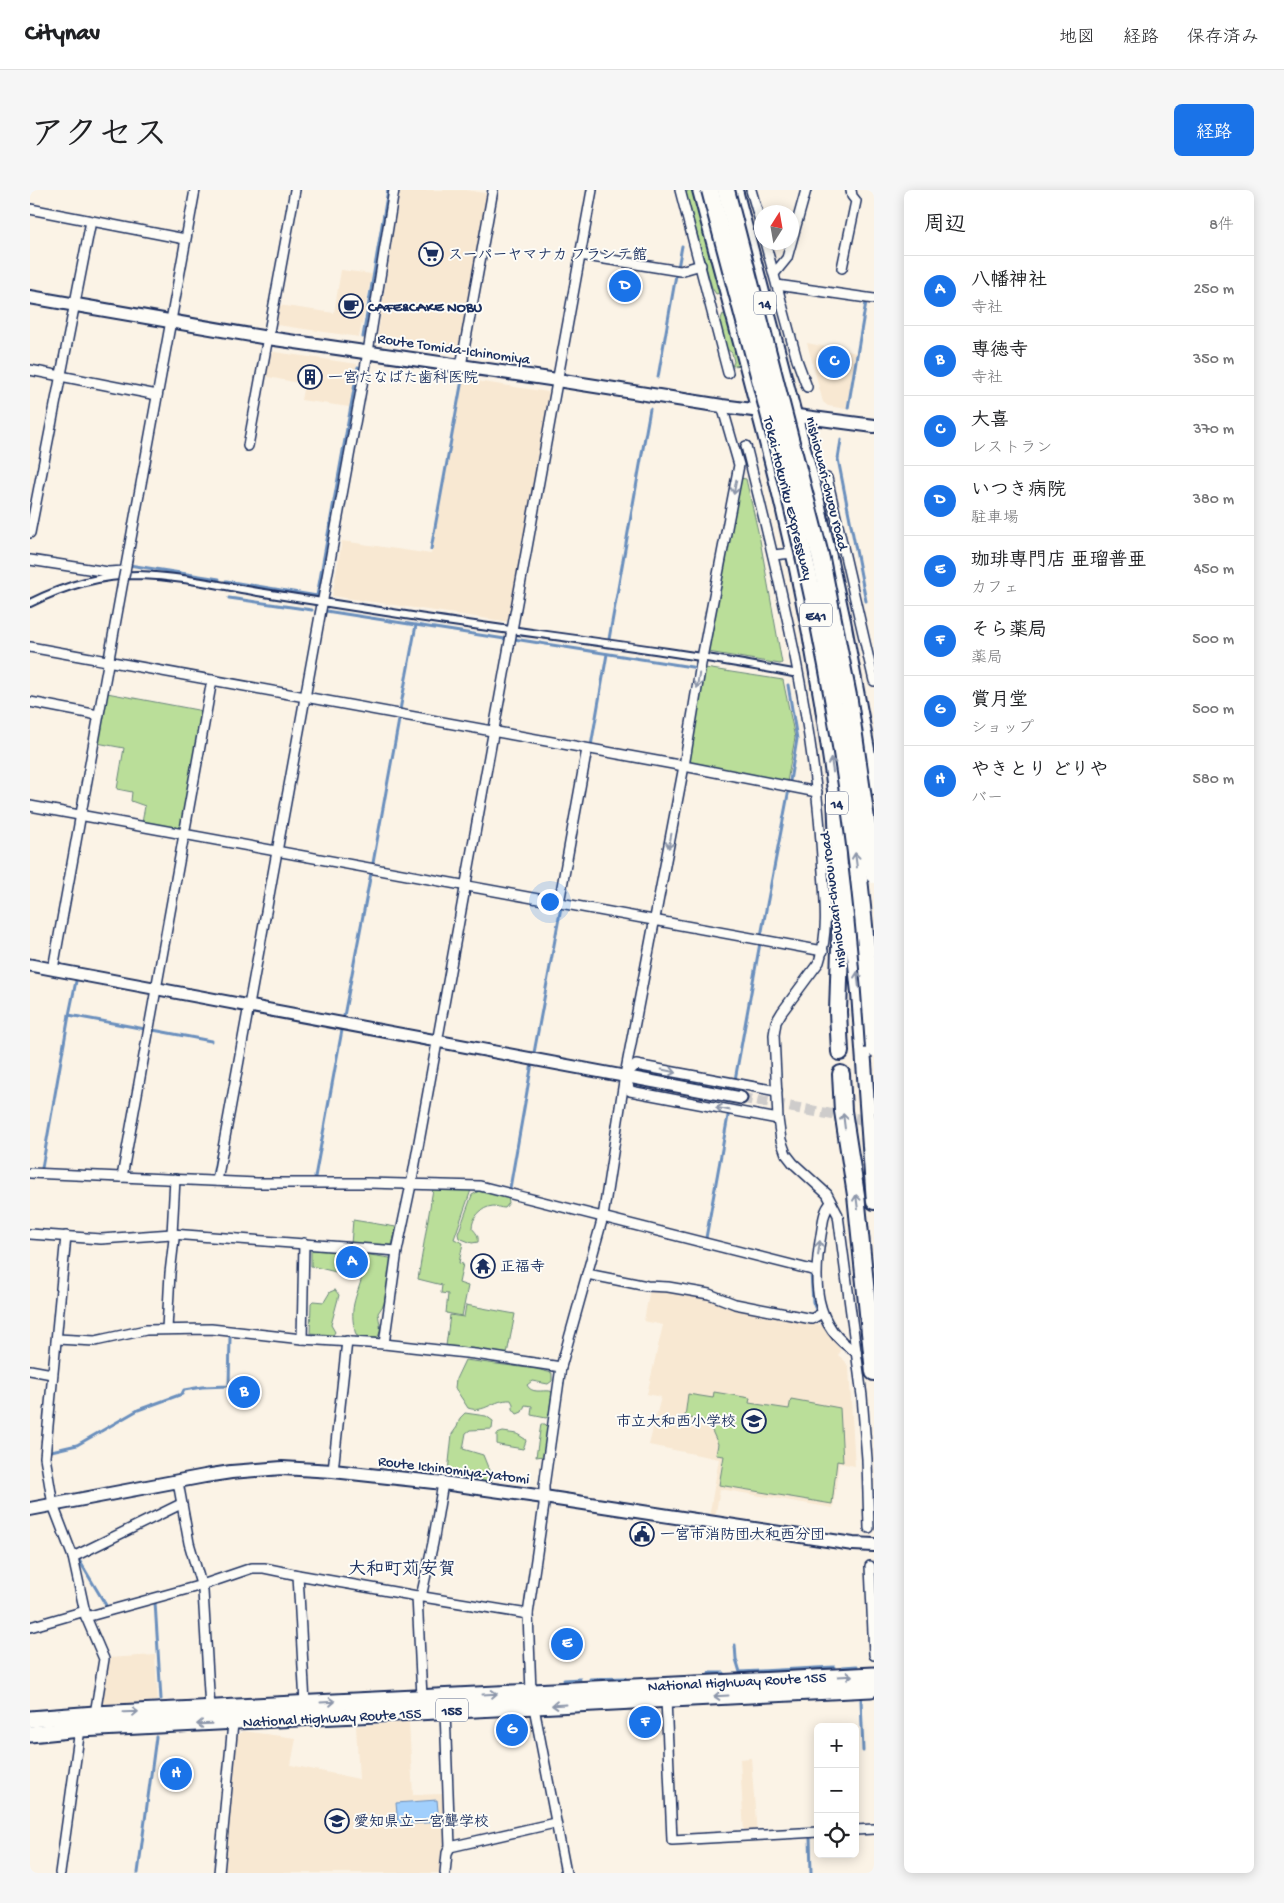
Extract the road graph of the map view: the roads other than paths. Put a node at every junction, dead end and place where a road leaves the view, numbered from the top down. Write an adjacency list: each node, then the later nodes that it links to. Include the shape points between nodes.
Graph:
1 (195, 190): 17 (street)
2 (294, 190): 31 (street)
3 (394, 190): 32 (street)
4 (494, 190): 33 (street)
5 (592, 190): 19 (street)
6 (680, 190): 20 (street)
7 (700, 190): 28 (main road, nishiowari-chuou road / 14)
8 (710, 190): 88 (highway, Tokai-Hokuriku Expressway / E41, one-way to 8, bridge, via 856,860 822,640 788,490)
9 (726, 190): 78 (highway, E41, bridge, via 821,559 849,701)
10 (735, 190): 24 (main road, nishiowari-chuou road / 14)
11 (751, 190): 14 (street)
12 (806, 190): 22 (street, via 788,258)
13 (851, 190): 21 (street, via 856,201)
14 (755, 205)
15 (30, 210): 16 (street)
16 (91, 221): 17 (street); 27 (street)
17 (186, 239): 30 (street)
18 (767, 250): 22 (street)
19 (580, 256): 20 (street, via 680,271); 37 (street)
20 (701, 265): 29 (street)
21 (842, 268)
22 (774, 274): 23 (street)
23 (778, 289): 24 (street); 26 (street); 38 (street)
24 (763, 294): 42 (main road, nishiowari-chuou road / 14)
25 (30, 297): 27 (main road, Route Tomida-Ichinomiya)
26 (874, 299)
27 (73, 304): 30 (main road, Route Tomida-Ichinomiya); 36 (street)
28 (730, 305): 29 (street); 41 (main road, nishiowari-chuou road / 14)
29 (713, 308): 35 (street)
30 (170, 321): 31 (main road, Route Tomida-Ichinomiya); 39 (street)
31 (268, 338): 32 (main road, Route Tomida-Ichinomiya); 44 (street)
32 (368, 352): 33 (main road, Route Tomida-Ichinomiya); 56 (street)
33 (461, 366): 37 (main road, Route Tomida-Ichinomiya)
34 (30, 370): 36 (street)
35 (728, 373)
36 (60, 376): 39 (street); 51 (street)
37 (557, 380): 40 (main road, Route Tomida-Ichinomiya); 58 (street)
38 (807, 387)
39 (158, 394): 55 (street)
40 (722, 406): 41 (main road, Route Tomida-Ichinomiya); 46 (street)
41 (759, 411): 42 (main road, Route Tomida-Ichinomiya); 52 (main road, nishiowari-chuou road / 14)
42 (795, 416): 43 (main road, Route Tomida-Ichinomiya); 49 (main road, nishiowari-chuou road / 14)
43 (874, 426)
44 (248, 446)
45 (746, 446): 47 (street)
46 (739, 465): 47 (street); 60 (street, one-way to 60)
47 (751, 465): 53 (street)
48 (827, 478): 50 (street)
49 (817, 502): 50 (street); 71 (main road, nishiowari-chuou road / 14)
50 (836, 516): 64 (street)
51 (30, 533)
52 (793, 553): 53 (street); 73 (main road, nishiowari-chuou road / 14, one-way to 52, via 823,703)
53 (774, 555): 72 (street, via 796,652)
54 (30, 560): 55 (street)
55 (124, 576): 61 (street)
56 (322, 602): 57 (street, via 192,581 137,576 86,580); 58 (street); 65 (street)
57 (30, 603)
58 (513, 631): 60 (street); 68 (street)
59 (30, 647): 61 (street)
60 (702, 658): 62 (street); 70 (street, one-way to 70)
61 (109, 662): 63 (street); 67 (street)
62 (793, 673)
63 (212, 680): 65 (street); 76 (street)
64 (874, 681)
65 (305, 697): 68 (street); 77 (street)
66 (30, 702): 67 (street)
67 (98, 715): 75 (street)
68 (495, 733): 69 (street); 79 (street)
69 (588, 749): 70 (street); 80 (street)
70 (684, 766): 72 (street); 81 (street, one-way to 81)
71 (874, 787)
72 (817, 792): 82 (street, via 824,895)
73 (836, 796): 89 (highway); 100 (main road, nishiowari-chuou road / 14, one-way to 73, via 859,993)
74 (30, 806): 75 (street)
75 (80, 815): 76 (street); 84 (street)
76 (184, 834): 77 (street); 85 (street)
77 (277, 851): 79 (street); 86 (street)
78 (874, 876)
79 (466, 886): 80 (street); 87 (street)
80 (559, 903): 81 (street)
81 (655, 920): 82 (street); 91 (street)
82 (823, 951): 92 (street, via 819,962 776,1022)
83 (30, 965): 84 (street)
84 (52, 969): 85 (street)
85 (156, 988): 86 (street); 96 (street)
86 (249, 1005): 87 (street); 98 (street)
87 (437, 1040): 91 (street); 99 (street)
88 (874, 1048)
89 (840, 1052)
90 (841, 1074): 119 (highway, one-way to 90)
91 (624, 1075): 92 (street, one-way to 92, via 636,1065); 93 (street); 94 (street, one-way to 91, via 630,1091); 102 (street)
92 (777, 1091): 94 (street)
93 (740, 1098)
94 (778, 1119): 101 (street, via 786,1154 827,1194)
95 (30, 1173): 96 (street)
96 (122, 1177): 97 (street)
97 (175, 1179): 98 (street); 104 (street)
98 (217, 1181): 99 (street)
99 (411, 1185): 102 (street, via 480,1186); 107 (street)
100 (874, 1202)
101 (831, 1203): 108 (street, one-way to 101, via 826,1208); 116 (street, via 838,1215)
102 (603, 1217): 108 (street); 109 (street)
103 (30, 1234): 105 (street)
104 (172, 1234): 105 (street, via 101,1239); 106 (street); 111 (street)
105 (66, 1236): 112 (street)
106 (304, 1243): 107 (street); 113 (street)
107 (397, 1251): 115 (street)
108 (816, 1271): 110 (street)
109 (587, 1274): 110 (street, via 709,1294 735,1304 812,1319); 117 (street)
110 (822, 1313): 116 (street, via 835,1335)
111 (167, 1329): 112 (street, via 146,1330 95,1342); 113 (street, via 211,1329)
112 (57, 1339): 120 (street)
113 (302, 1339): 114 (street)
114 (347, 1341): 115 (street); 122 (street)
115 (384, 1344): 117 (street)
116 (856, 1352): 121 (street)
117 (561, 1367): 125 (street)
118 (30, 1370): 120 (street)
119 (874, 1372)
120 (52, 1374): 127 (street, via 45,1457)
121 (870, 1459): 129 (street)
122 (332, 1471): 123 (main road, Route Ichinomiya-Yatomi, via 258,1469); 124 (main road, Route Ichinomiya-Yatomi)
123 (178, 1482): 126 (street); 127 (main road, Route Ichinomiya-Yatomi)
124 (443, 1483): 125 (main road, Route Ichinomiya-Yatomi); 135 (street, via 433,1543)
125 (544, 1497): 130 (main road, Route Ichinomiya-Yatomi); 137 (street)
126 (181, 1504): 131 (street); 134 (street)
127 (53, 1505): 128 (main road, Route Ichinomiya-Yatomi); 131 (street)
128 (30, 1509)
129 (869, 1528)
130 (874, 1545)
131 (73, 1557): 136 (street)
132 (870, 1566): 138 (street)
133 (298, 1575): 134 (street, via 252,1568); 135 (street); 146 (street)
134 (202, 1585): 136 (street); 147 (street)
135 (419, 1597): 137 (street); 143 (street)
136 (85, 1614): 139 (street); 149 (street, via 104,1659)
137 (528, 1614): 144 (street)
138 (873, 1619): 140 (street)
139 (30, 1627)
140 (874, 1655)
141 (874, 1675): 144 (highway, National Highway Route 155 / 155, one-way to 141)
142 (874, 1687): 145 (highway, National Highway Route 155 / 155, one-way to 145)
143 (422, 1697): 144 (highway, National Highway Route 155 / 155, one-way to 144); 146 (highway, National Highway Route 155 / 155, one-way to 143)
144 (533, 1699): 145 (highway, National Highway Route 155 / 155, one-way to 144); 148 (highway, National Highway Route 155 / 155); 154 (street)
145 (666, 1699): 157 (street, via 672,1840)
146 (305, 1704): 147 (highway, National Highway Route 155 / 155)
147 (210, 1709): 149 (highway, National Highway Route 155 / 155, one-way to 147)
148 (444, 1710): 151 (highway, National Highway Route 155 / 155); 158 (street)
149 (95, 1714): 150 (highway, National Highway Route 155 / 155)
150 (30, 1719)
151 (233, 1723): 152 (highway, National Highway Route 155 / 155, one-way to 152); 160 (street)
152 (80, 1729): 153 (highway, National Highway Route 155 / 155); 159 (street)
153 (30, 1734)
154 (556, 1823): 158 (street); 162 (street)
155 (874, 1829): 156 (street)
156 (859, 1830)
157 (814, 1832)
158 (450, 1847): 161 (street)
159 (60, 1873)
160 (219, 1873)
161 (444, 1873)
162 (566, 1873)

